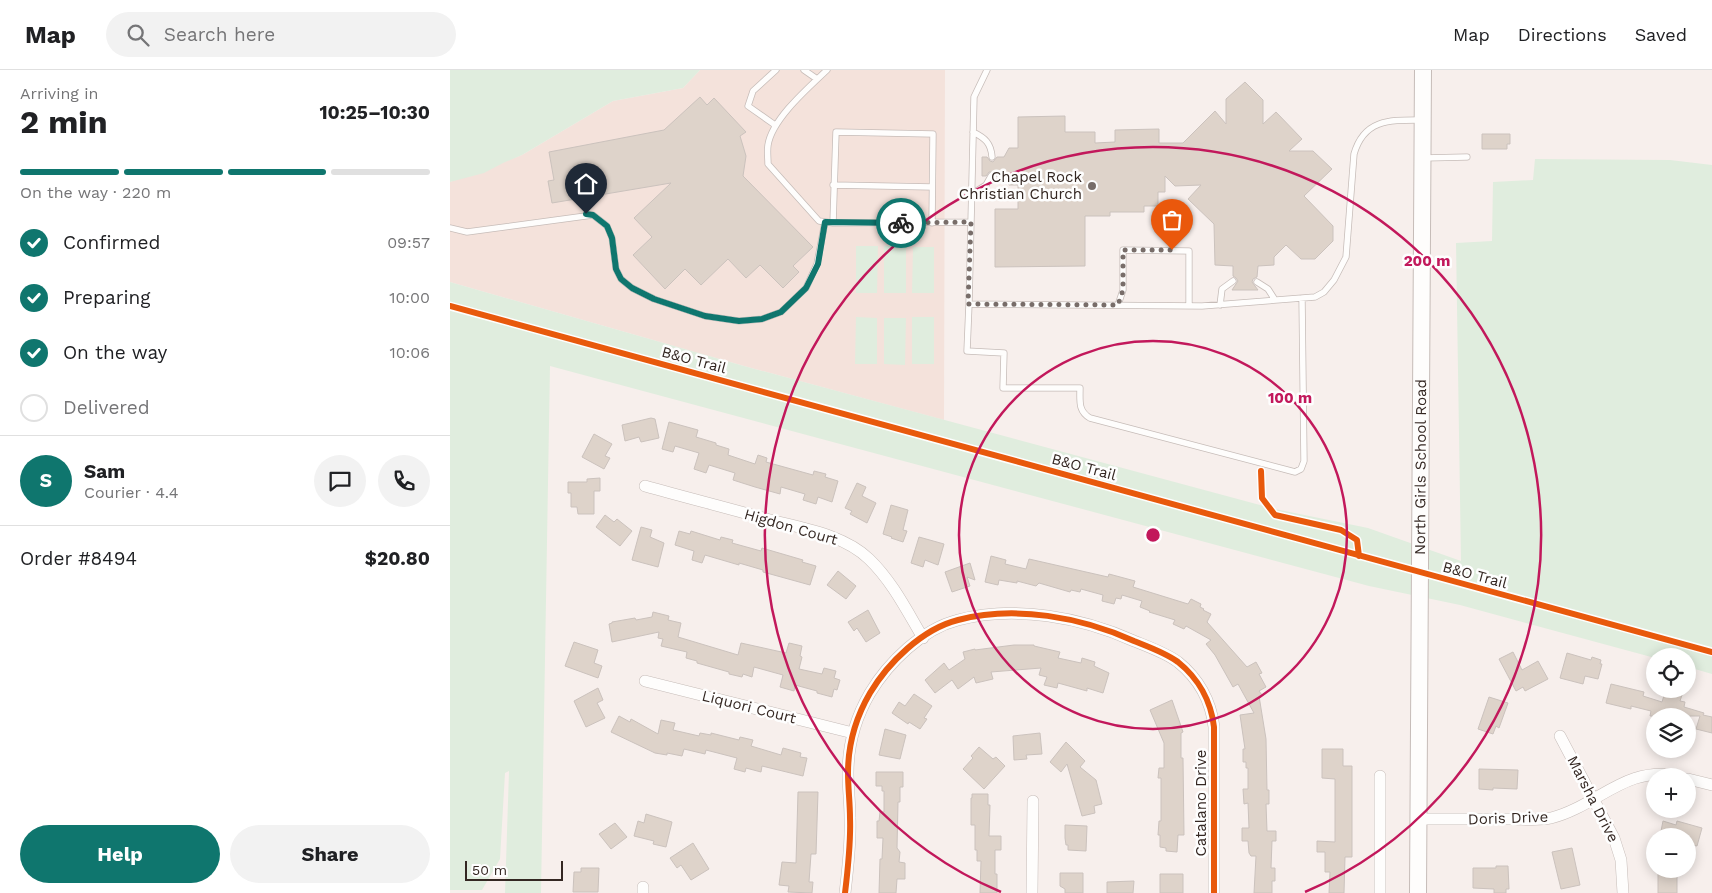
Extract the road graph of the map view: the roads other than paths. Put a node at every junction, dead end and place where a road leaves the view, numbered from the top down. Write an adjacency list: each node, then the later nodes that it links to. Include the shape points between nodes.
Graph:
1 (776, 70): 8 (lane, via 753,91 748,106)
2 (804, 70): 6 (lane)
3 (827, 70): 6 (lane)
4 (987, 70): 9 (lane, via 974,97)
5 (1423, 70): 7 (main road, North Girls School Road)
6 (817, 79): 8 (lane)
7 (1422, 120): 12 (main road, North Girls School Road); 24 (lane, via 1380,123 1360,138 1354,154 1346,257 1324,292)
8 (775, 124): 17 (lane, via 768,145 768,164 819,221)
9 (973, 132): 10 (lane, via 988,142); 16 (lane)
10 (992, 157)
11 (1467, 157): 12 (lane)
12 (1422, 158): 41 (main road, North Girls School Road)
13 (991, 176): 16 (lane, via 986,185)
14 (834, 185): 15 (lane); 15 (lane, via 836,132 904,133 933,134); 19 (lane)
15 (932, 187): 20 (lane)
16 (972, 194): 18 (lane)
17 (825, 222): 19 (lane); 21 (lane, via 818,264 806,288 781,312 762,319 739,321 705,316 632,288 621,279 616,269 607,226 593,215 467,232)
18 (971, 222): 20 (lane); 26 (lane)
19 (834, 223): 20 (lane)
20 (932, 223)
21 (450, 228)
22 (1233, 281): 28 (lane, via 1222,289)
23 (1258, 282): 25 (lane)
24 (1302, 298): 25 (lane); 26 (lane, via 1304,461 1301,469 1295,472 1090,418 1080,408 1080,388 1003,388 1004,352 967,352)
25 (1275, 300): 28 (lane)
26 (968, 304): 27 (lane)
27 (1118, 305): 29 (lane); 29 (lane, via 1123,290 1123,250 1189,251)
28 (1220, 305): 29 (lane)
29 (1189, 306)
30 (645, 486): 31 (street, Higdon Court, via 825,535 854,548 882,573)
31 (923, 638): 33 (street, Catalano Drive, via 901,654 877,682 859,715); 44 (street, Catalano Drive, via 957,620 995,614 1027,614 1125,636 1177,662 1197,682 1212,714)
32 (645, 681): 33 (street, Liquori Court)
33 (854, 733): 42 (street, Catalano Drive, via 848,771 850,841)
34 (1560, 736): 39 (street, Marsha Drive)
35 (1646, 774): 39 (street, Doris Drive)
36 (1380, 776): 45 (street)
37 (1696, 781): 38 (street)
38 (1712, 785)
39 (1594, 798): 41 (street, Doris Drive, via 1574,810 1550,818); 47 (street, Marsha Drive, via 1619,854)
40 (1033, 801): 43 (street)
41 (1418, 819): 46 (main road, North Girls School Road)
42 (846, 893)
43 (1032, 893)
44 (1214, 893)
45 (1380, 893)
46 (1418, 893)
47 (1623, 893)

